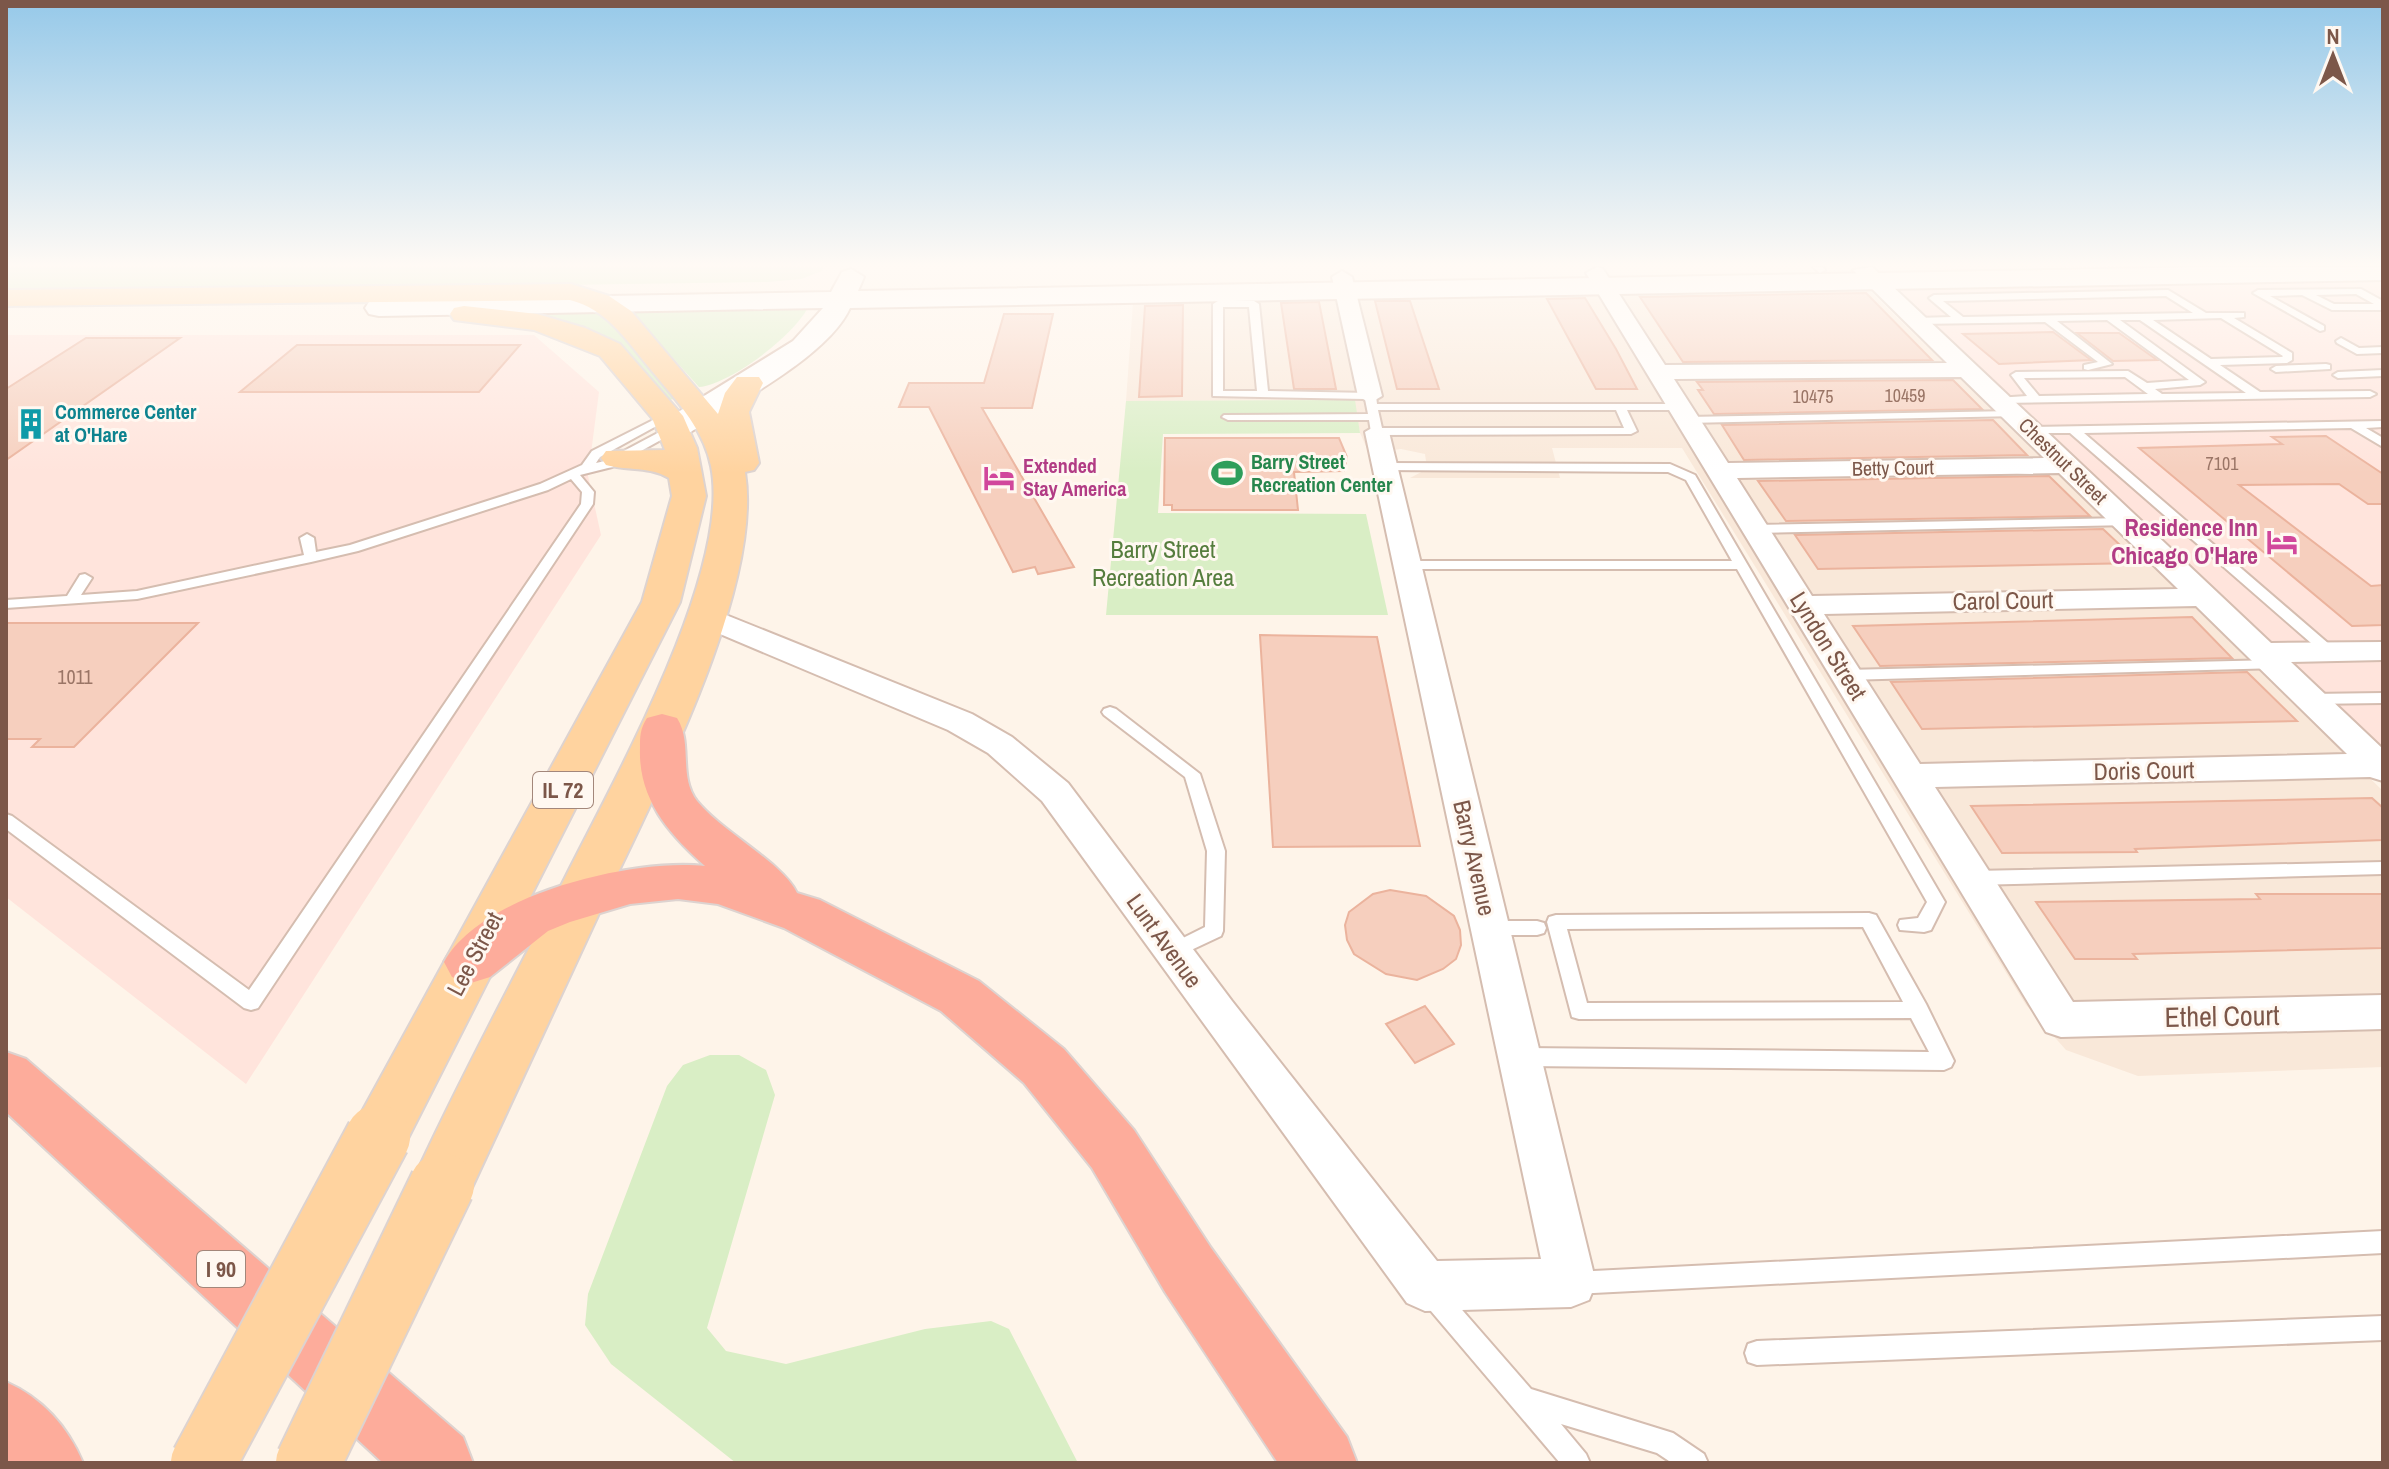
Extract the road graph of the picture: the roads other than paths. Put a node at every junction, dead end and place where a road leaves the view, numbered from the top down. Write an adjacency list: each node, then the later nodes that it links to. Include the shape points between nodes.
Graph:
1 (576, 336): 26 (main road, IL 72, via 610,350)
2 (630, 336): 34 (main road, IL 72)
3 (796, 336): 34 (main road)
4 (810, 336): 24 (main road, via 803,347)
5 (1218, 336): 28 (lane, via 1217,394)
6 (1257, 336): 28 (lane)
7 (1355, 336): 36 (street, Barry Avenue)
8 (1634, 336): 20 (street, Lyndon Street)
9 (1932, 336): 18 (street, Chestnut Street)
10 (2070, 336): 22 (lane, via 2107,364 2064,368)
11 (2135, 336): 25 (lane, via 2200,382)
12 (2170, 336): 16 (lane)
13 (2256, 336): 16 (lane, via 2288,355 2287,360)
14 (2341, 341): 15 (lane, via 2357,351)
15 (2383, 350)
16 (2209, 362): 19 (lane)
17 (2326, 367): 19 (lane)
18 (1968, 370): 20 (street); 32 (street, Chestnut Street)
19 (2222, 371): 29 (lane)
20 (1657, 372): 33 (street, Lyndon Street)
21 (2383, 373): 23 (lane)
22 (2057, 375): 25 (lane, via 2128,374); 32 (lane, via 2016,375)
23 (2338, 375)
24 (748, 383): 34 (main road); 45 (main road, via 731,413 743,465)
25 (2146, 386): 30 (lane)
26 (644, 387): 34 (main road, IL 72); 41 (main road, via 637,423)
27 (2370, 394): 29 (lane)
28 (1263, 395): 36 (lane)
29 (2259, 396): 30 (lane)
30 (2160, 398): 32 (lane)
31 (1620, 407): 33 (lane); 36 (lane); 36 (lane, via 1631,431)
32 (2020, 411): 33 (lane); 39 (lane); 42 (street, Chestnut Street)
33 (1683, 413): 44 (street, Lyndon Street)
34 (683, 414): 41 (lane); 41 (lane); 45 (main road, Lee Street / IL 72)
35 (1228, 417): 36 (lane)
36 (1376, 424): 50 (street, Barry Avenue); 51 (lane, via 1670,468 1691,478)
37 (2383, 424): 38 (lane)
38 (2354, 425): 39 (lane); 40 (lane)
39 (2074, 430): 59 (lane)
40 (2383, 443)
41 (620, 449): 43 (lane); 43 (lane, via 596,454); 45 (main road)
42 (2067, 465): 44 (street, Betty Court); 46 (street, Chestnut Street)
43 (579, 471): 49 (lane, via 444,521); 68 (lane, via 587,504 251,1002)
44 (1719, 471): 47 (street, Lyndon Street)
45 (708, 478): 57 (main road, Lee Street / IL 72, via 725,537); 77 (main road, Lee Street / IL 72, via 687,511 661,602)
46 (2126, 522): 47 (lane); 53 (street, Chestnut Street)
47 (1755, 529): 56 (street, Lyndon Street)
48 (307, 538): 49 (lane)
49 (311, 558): 54 (lane, via 137,595)
50 (1408, 565): 51 (lane); 74 (street, Barry Avenue)
51 (1739, 565): 73 (lane, via 1936,902 1924,925)
52 (85, 578): 54 (lane)
53 (2204, 597): 56 (street, Carol Court); 60 (street, Chestnut Street)
54 (70, 601): 55 (lane)
55 (6, 604)
56 (1802, 605): 61 (street, Lyndon Street)
57 (705, 617): 65 (main road, Lee Street / IL 72); 76 (street, Lunt Avenue, via 918,702 1000,745 1055,792)
58 (2383, 651): 59 (street)
59 (2331, 653): 60 (street)
60 (2269, 659): 61 (lane); 63 (street, Chestnut Street)
61 (1846, 675): 67 (street, Lyndon Street)
62 (2383, 698): 63 (lane)
63 (2310, 699): 66 (street, Chestnut Street)
64 (1110, 712): 76 (lane, via 1192,774 1216,851 1214,931)
65 (662, 728): 71 (main road, Lee Street / IL 72); 72 (highway, via 664,781 686,817 735,864)
66 (2381, 767): 67 (street, Doris Court)
67 (1909, 776): 70 (street, Lyndon Street)
68 (6, 820)
69 (2383, 868): 70 (lane)
70 (1972, 878): 80 (street, Lyndon Street)
71 (581, 897): 72 (highway, via 678,881 722,886); 77 (highway, via 530,917); 92 (main road, Lee Street / IL 72, bridge)
72 (802, 914): 94 (highway, via 960,996 1044,1066 1113,1149 1188,1270)
73 (1907, 925)
74 (1491, 928): 75 (lane); 81 (street, Barry Avenue)
75 (1537, 928)
76 (1172, 952): 85 (street, Lunt Avenue)
77 (471, 962): 91 (main road, Lee Street / IL 72, bridge)
78 (1919, 1010): 78 (lane, via 1869,920 1556,922 1579,1011); 81 (lane, via 1944,1061)
79 (2383, 1012): 80 (street, Ethel Court)
80 (2061, 1020)
81 (1520, 1057): 84 (street, Barry Avenue)
82 (6, 1076): 93 (highway, I 90)
83 (2383, 1242): 84 (lane)
84 (1571, 1283): 85 (street)
85 (1425, 1286): 88 (lane)
86 (2383, 1328): 87 (lane)
87 (1757, 1353)
88 (1527, 1401): 95 (lane); 96 (lane, via 1664,1442)
89 (6, 1418): 90 (highway)
90 (47, 1463)
91 (203, 1463)
92 (308, 1463)
93 (437, 1463)
94 (1321, 1463)
95 (1577, 1463)
96 (1695, 1463)

